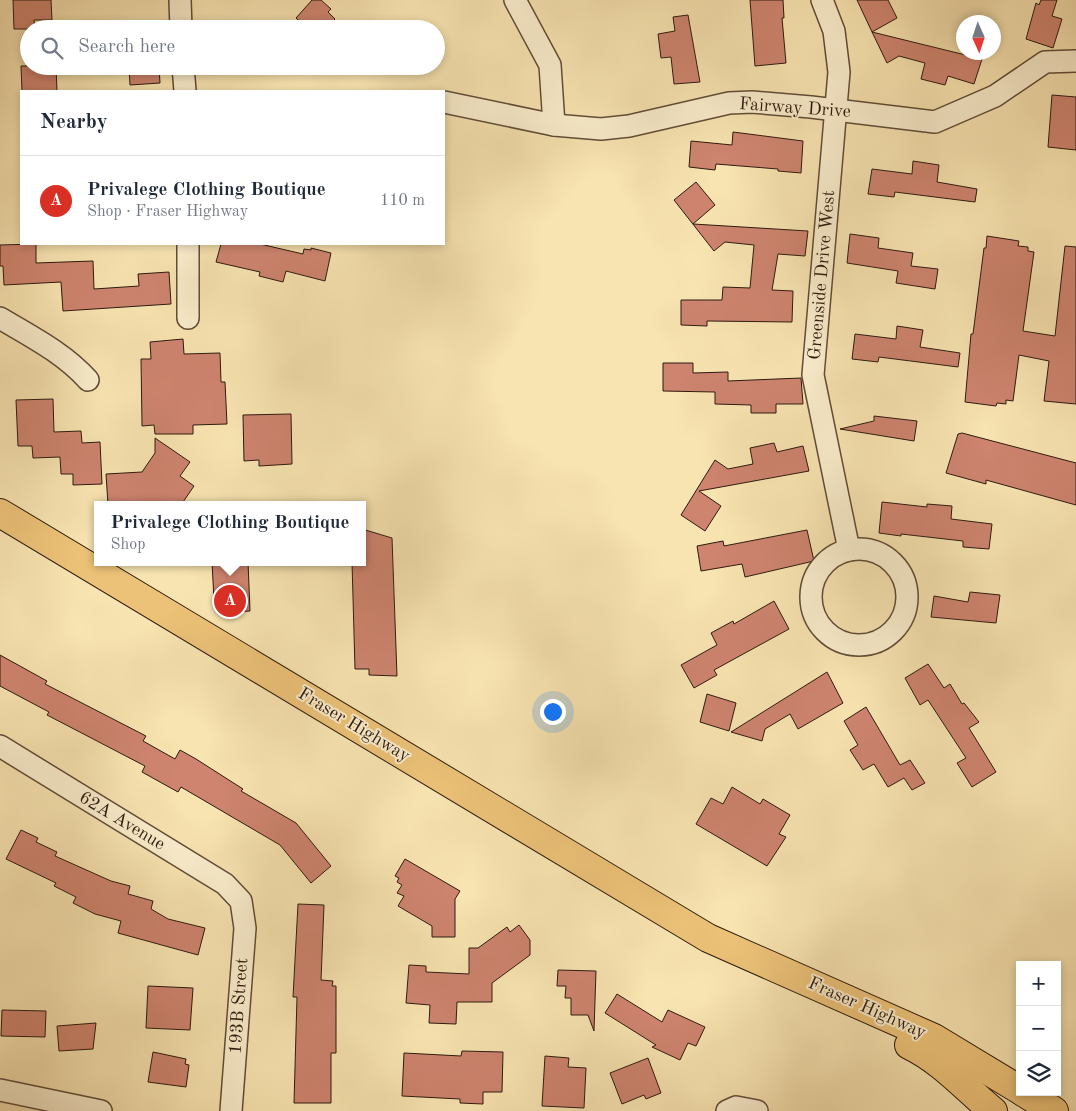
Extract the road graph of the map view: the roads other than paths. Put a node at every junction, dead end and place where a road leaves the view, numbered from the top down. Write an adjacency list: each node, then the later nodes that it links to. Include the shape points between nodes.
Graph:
1 (180, 0): 4 (street)
2 (515, 0): 10 (street, via 550,65)
3 (822, 0): 9 (street, Greenside Drive West, via 834,31 839,72)
4 (181, 20)
5 (1076, 61): 9 (street, Fairway Drive, via 1045,62 995,96 935,122)
6 (184, 75): 7 (street)
7 (185, 90)
8 (445, 102): 10 (street, Fairway Drive)
9 (837, 110): 10 (street, Fairway Drive, via 729,103 629,126 601,129); 16 (street, Greenside Drive West, via 812,375)
10 (554, 125)
11 (188, 245): 13 (street)
12 (0, 318): 14 (street, via 61,356)
13 (188, 318)
14 (88, 380)
15 (0, 513): 19 (main road, Fraser Highway)
16 (849, 550): 16 (street, via 822,565 814,579 811,594 813,610 819,624 844,643 875,642 889,635 900,623 906,608 907,592 903,577 894,563 881,554 865,549)
17 (0, 746): 18 (street, 62A Avenue, via 225,884)
18 (241, 901): 24 (street, 193B Street, via 246,928)
19 (708, 938): 20 (main road, Fraser Highway, via 934,1038); 27 (main road, Fraser Highway, via 738,963 924,1052)
20 (1016, 1088)
21 (0, 1090): 23 (street)
22 (1029, 1096): 28 (main road, Fraser Highway)
23 (101, 1111)
24 (231, 1111)
25 (728, 1111): 26 (street, via 736,1107)
26 (757, 1111)
27 (993, 1111)
28 (1054, 1111)

